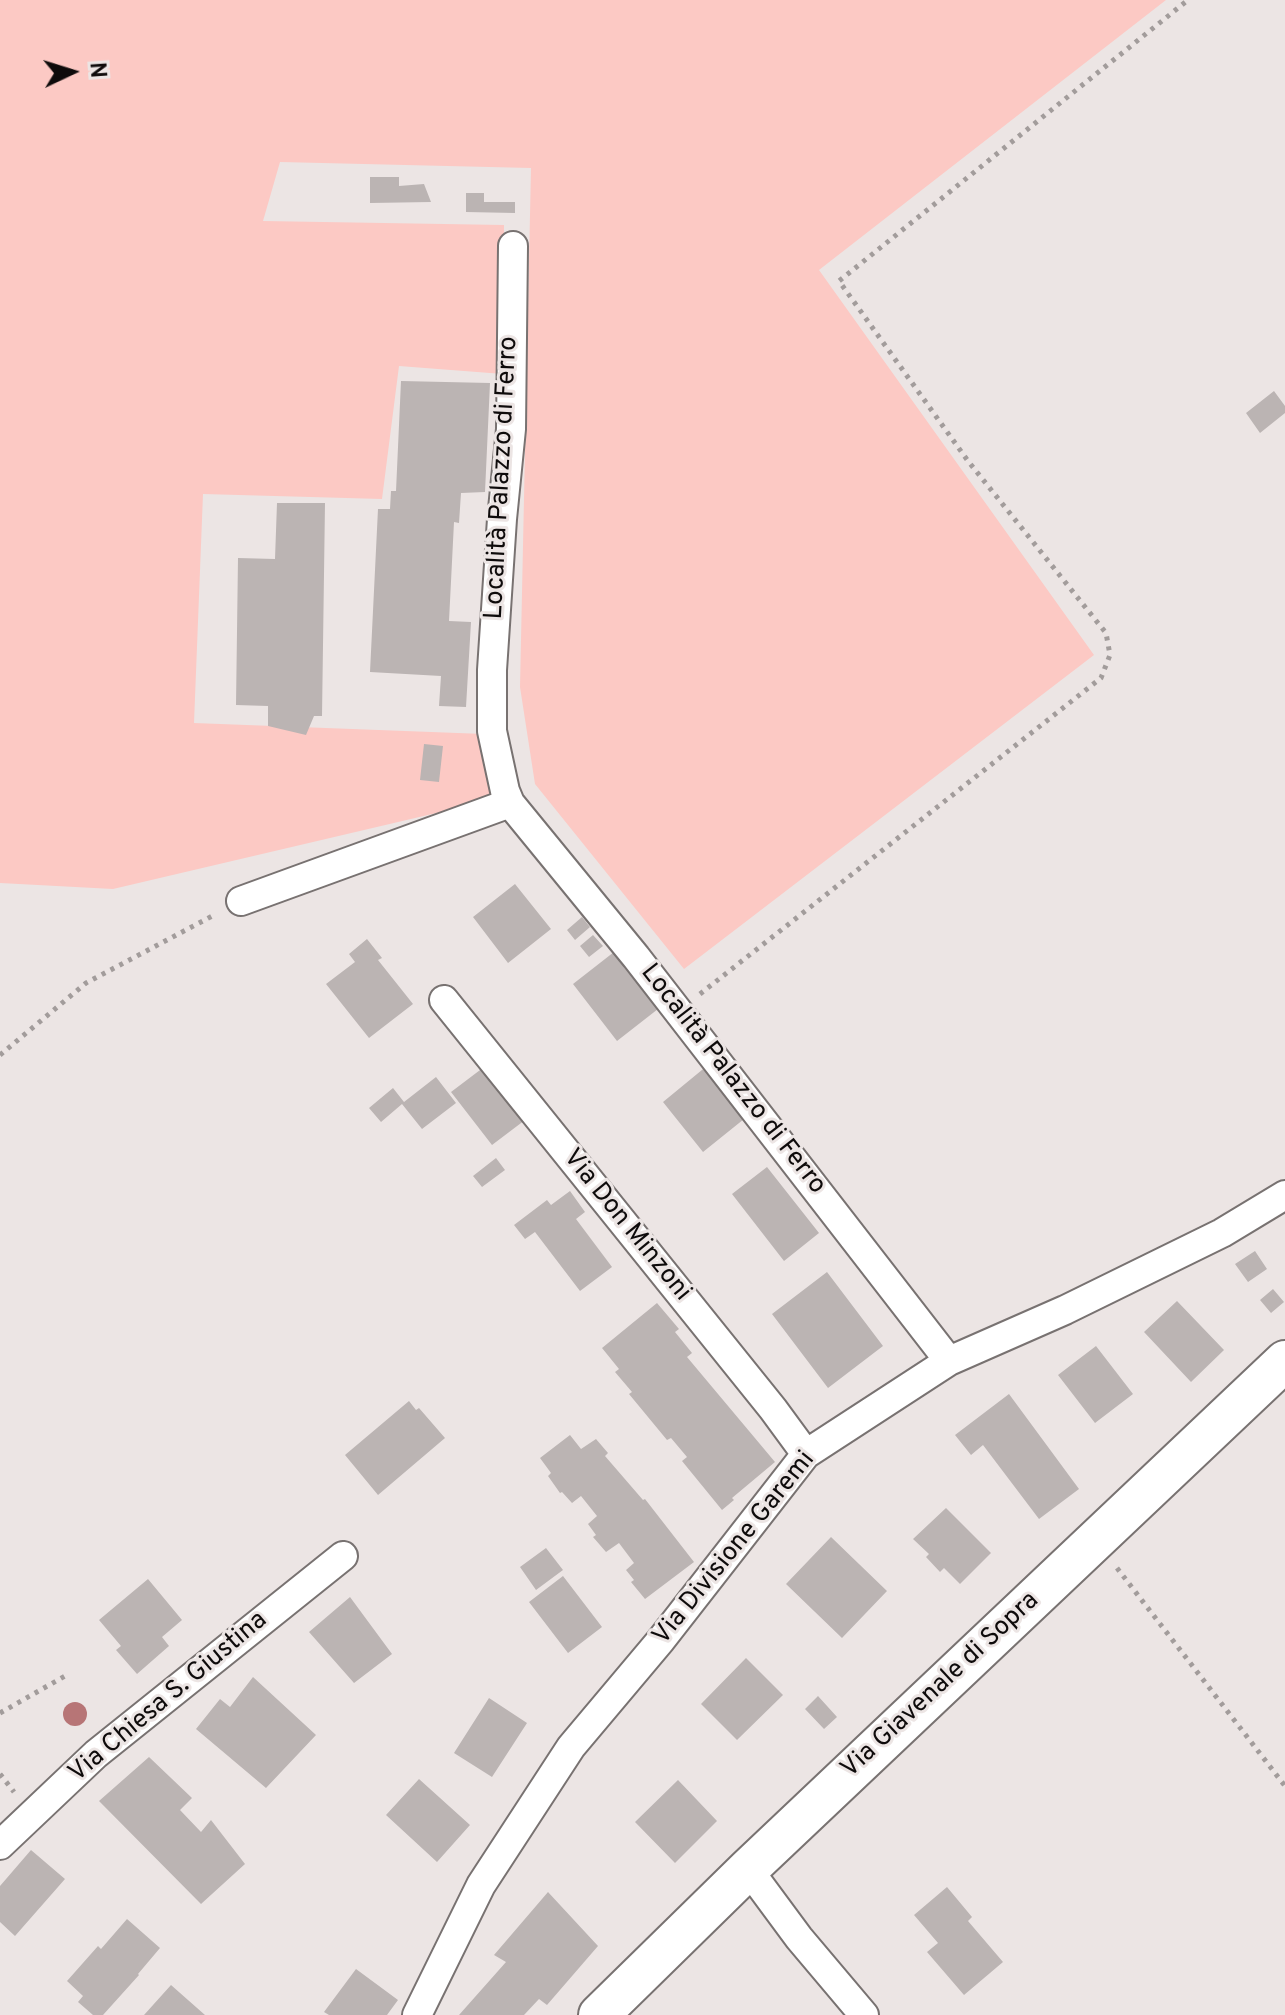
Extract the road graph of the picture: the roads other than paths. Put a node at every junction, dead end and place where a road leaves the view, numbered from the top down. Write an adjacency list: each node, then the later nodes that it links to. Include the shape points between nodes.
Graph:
1 (513, 246): 2 (street, Località Palazzo di Ferro, via 511,429 492,670 492,731)
2 (510, 803): 3 (street); 6 (street, Località Palazzo di Ferro)
3 (241, 901)
4 (444, 1000): 8 (street, Via Don Minzoni)
5 (1285, 1195): 6 (street, Via Divisione Garemi, via 1222,1233)
6 (949, 1361): 8 (street, Via Divisione Garemi)
7 (1285, 1361): 11 (street, Via Giavenale di Sopra)
8 (806, 1454): 12 (street, Via Divisione Garemi, via 571,1747 481,1885)
9 (343, 1556): 10 (street, Via Chiesa S. Giustina, via 96,1754)
10 (0, 1845)
11 (748, 1869): 13 (street, Via Giavenale di Sopra); 14 (street)
12 (417, 2015)
13 (599, 2015)
14 (864, 2015)

